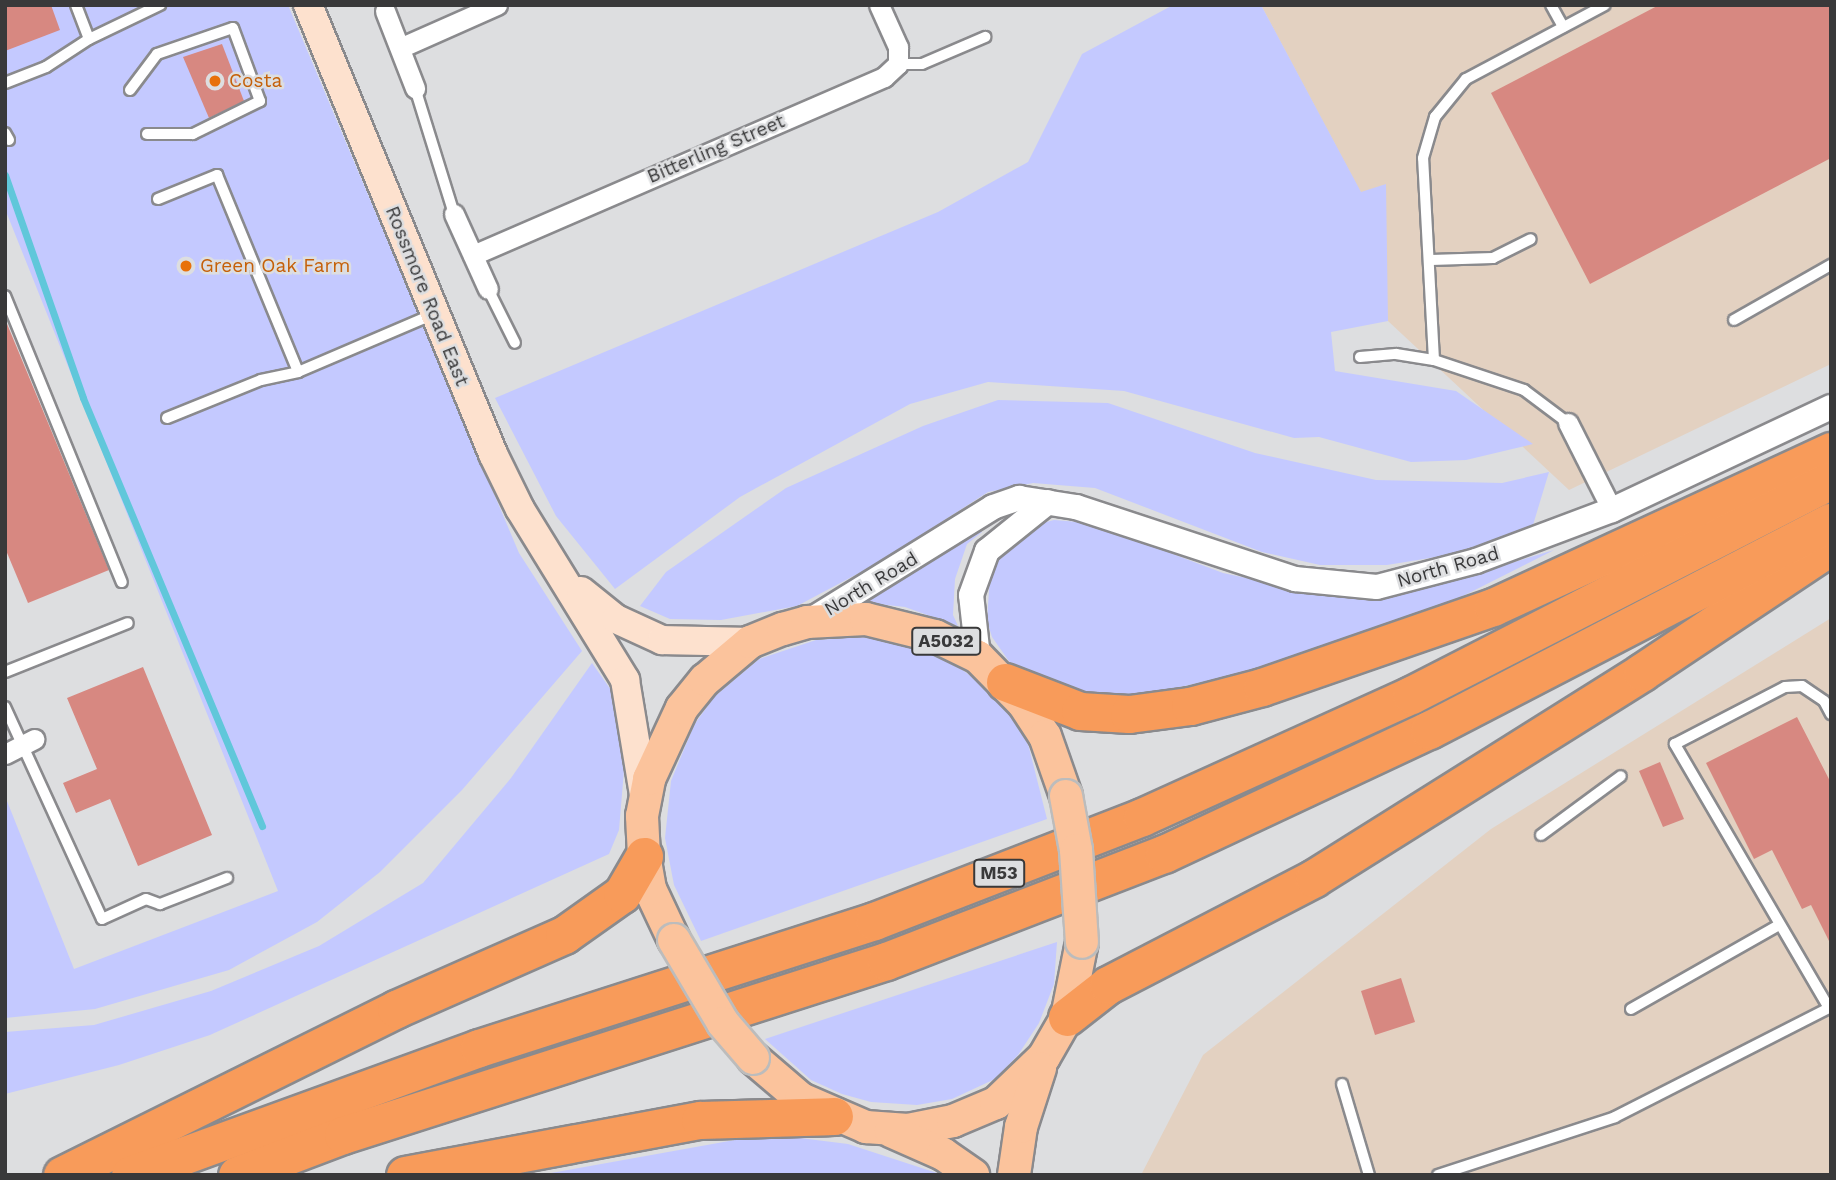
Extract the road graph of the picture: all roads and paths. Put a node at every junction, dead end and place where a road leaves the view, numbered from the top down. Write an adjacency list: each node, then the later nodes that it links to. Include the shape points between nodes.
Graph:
1 (76, 5): 11 (lane)
2 (160, 5): 11 (lane)
3 (308, 5): 26 (main road, Rossmore Road East)
4 (497, 5): 12 (street)
5 (879, 5): 13 (street, via 898,47)
6 (1551, 5): 9 (lane)
7 (1605, 5): 9 (lane)
8 (383, 8): 12 (street)
9 (1563, 27): 22 (lane, via 1466,79 1435,117 1423,158)
10 (985, 37): 13 (lane, via 922,64)
11 (89, 39): 14 (lane, via 46,67)
12 (401, 47): 15 (street)
13 (898, 64): 21 (street, Bitterling Street, via 884,77)
14 (5, 83)
15 (415, 88): 19 (lane)
16 (130, 90): 17 (lane, via 157,54 233,28 260,101 193,134)
17 (147, 134)
18 (158, 199): 31 (lane, via 217,175)
19 (454, 214): 21 (street)
20 (1531, 239): 22 (lane, via 1493,258)
21 (473, 255): 24 (street)
22 (1431, 260): 30 (lane)
23 (1831, 265): 27 (lane)
24 (488, 289): 28 (lane)
25 (5, 296): 41 (lane)
26 (435, 314): 31 (lane); 42 (main road, Rossmore Road East, via 520,509)
27 (1734, 320)
28 (515, 343)
29 (1360, 357): 30 (lane, via 1396,354)
30 (1434, 360): 34 (lane, via 1524,390)
31 (298, 372): 33 (lane, via 261,380)
32 (1831, 407): 38 (street, North Road)
33 (167, 418)
34 (1567, 423): 38 (street)
35 (1831, 451): 48 (highway, via 1493,607 1262,687 1190,706 1129,714 1080,711)
36 (1831, 480): 66 (highway, M53, via 1411,695 1142,817 874,921 479,1048)
37 (1048, 502): 38 (street, North Road, via 1076,507 1295,579 1377,587 1476,561); 43 (street, North Road, via 1019,498 993,507); 46 (street, via 996,540 979,569 971,595)
38 (1612, 510)
39 (1831, 522): 67 (highway, M53, via 1429,730 1164,854 886,961 343,1135)
40 (1831, 546): 60 (highway, via 1643,672 1314,878 1108,985)
41 (122, 582)
42 (584, 600): 45 (main road, Rossmore Road East, via 640,632 685,642); 53 (main road, Rossmore Road East, via 616,662 633,710)
43 (807, 622): 45 (main road, A5032); 46 (main road, A5032, via 866,619 899,625)
44 (128, 624): 47 (lane)
45 (750, 642): 53 (main road, A5032, via 705,680 682,708)
46 (978, 657): 48 (main road, A5032)
47 (5, 672)
48 (1005, 682): 60 (main road, A5032, bridge, via 1045,736 1066,796 1076,850 1082,942)
49 (5, 706): 51 (lane)
50 (1831, 714): 57 (lane, via 1824,701 1802,687 1784,687 1675,744)
51 (20, 746): 56 (lane, via 102,919 146,899 160,904)
52 (1621, 776): 54 (lane)
53 (644, 795): 55 (main road, A5032)
54 (1541, 835)
55 (644, 856): 63 (main road, A5032, bridge, via 650,889 674,940 723,1023 753,1058 801,1099); 65 (highway, via 622,894 564,934 396,1009)
56 (227, 878)
57 (1779, 925): 58 (lane); 59 (lane)
58 (1830, 1008): 72 (lane, via 1615,1117)
59 (1630, 1009)
60 (1067, 1017): 61 (main road, A5032)
61 (1044, 1057): 64 (main road, A5032, via 996,1103 953,1121 908,1130); 70 (main road, A5032, via 1021,1127)
62 (1342, 1084): 71 (lane)
63 (834, 1116): 64 (main road, A5032); 68 (highway, via 700,1120)
64 (886, 1129): 69 (main road, A5032, via 943,1154)
65 (62, 1175)
66 (130, 1175)
67 (237, 1175)
68 (405, 1175)
69 (973, 1175)
70 (1014, 1175)
71 (1368, 1175)
72 (1438, 1175)

